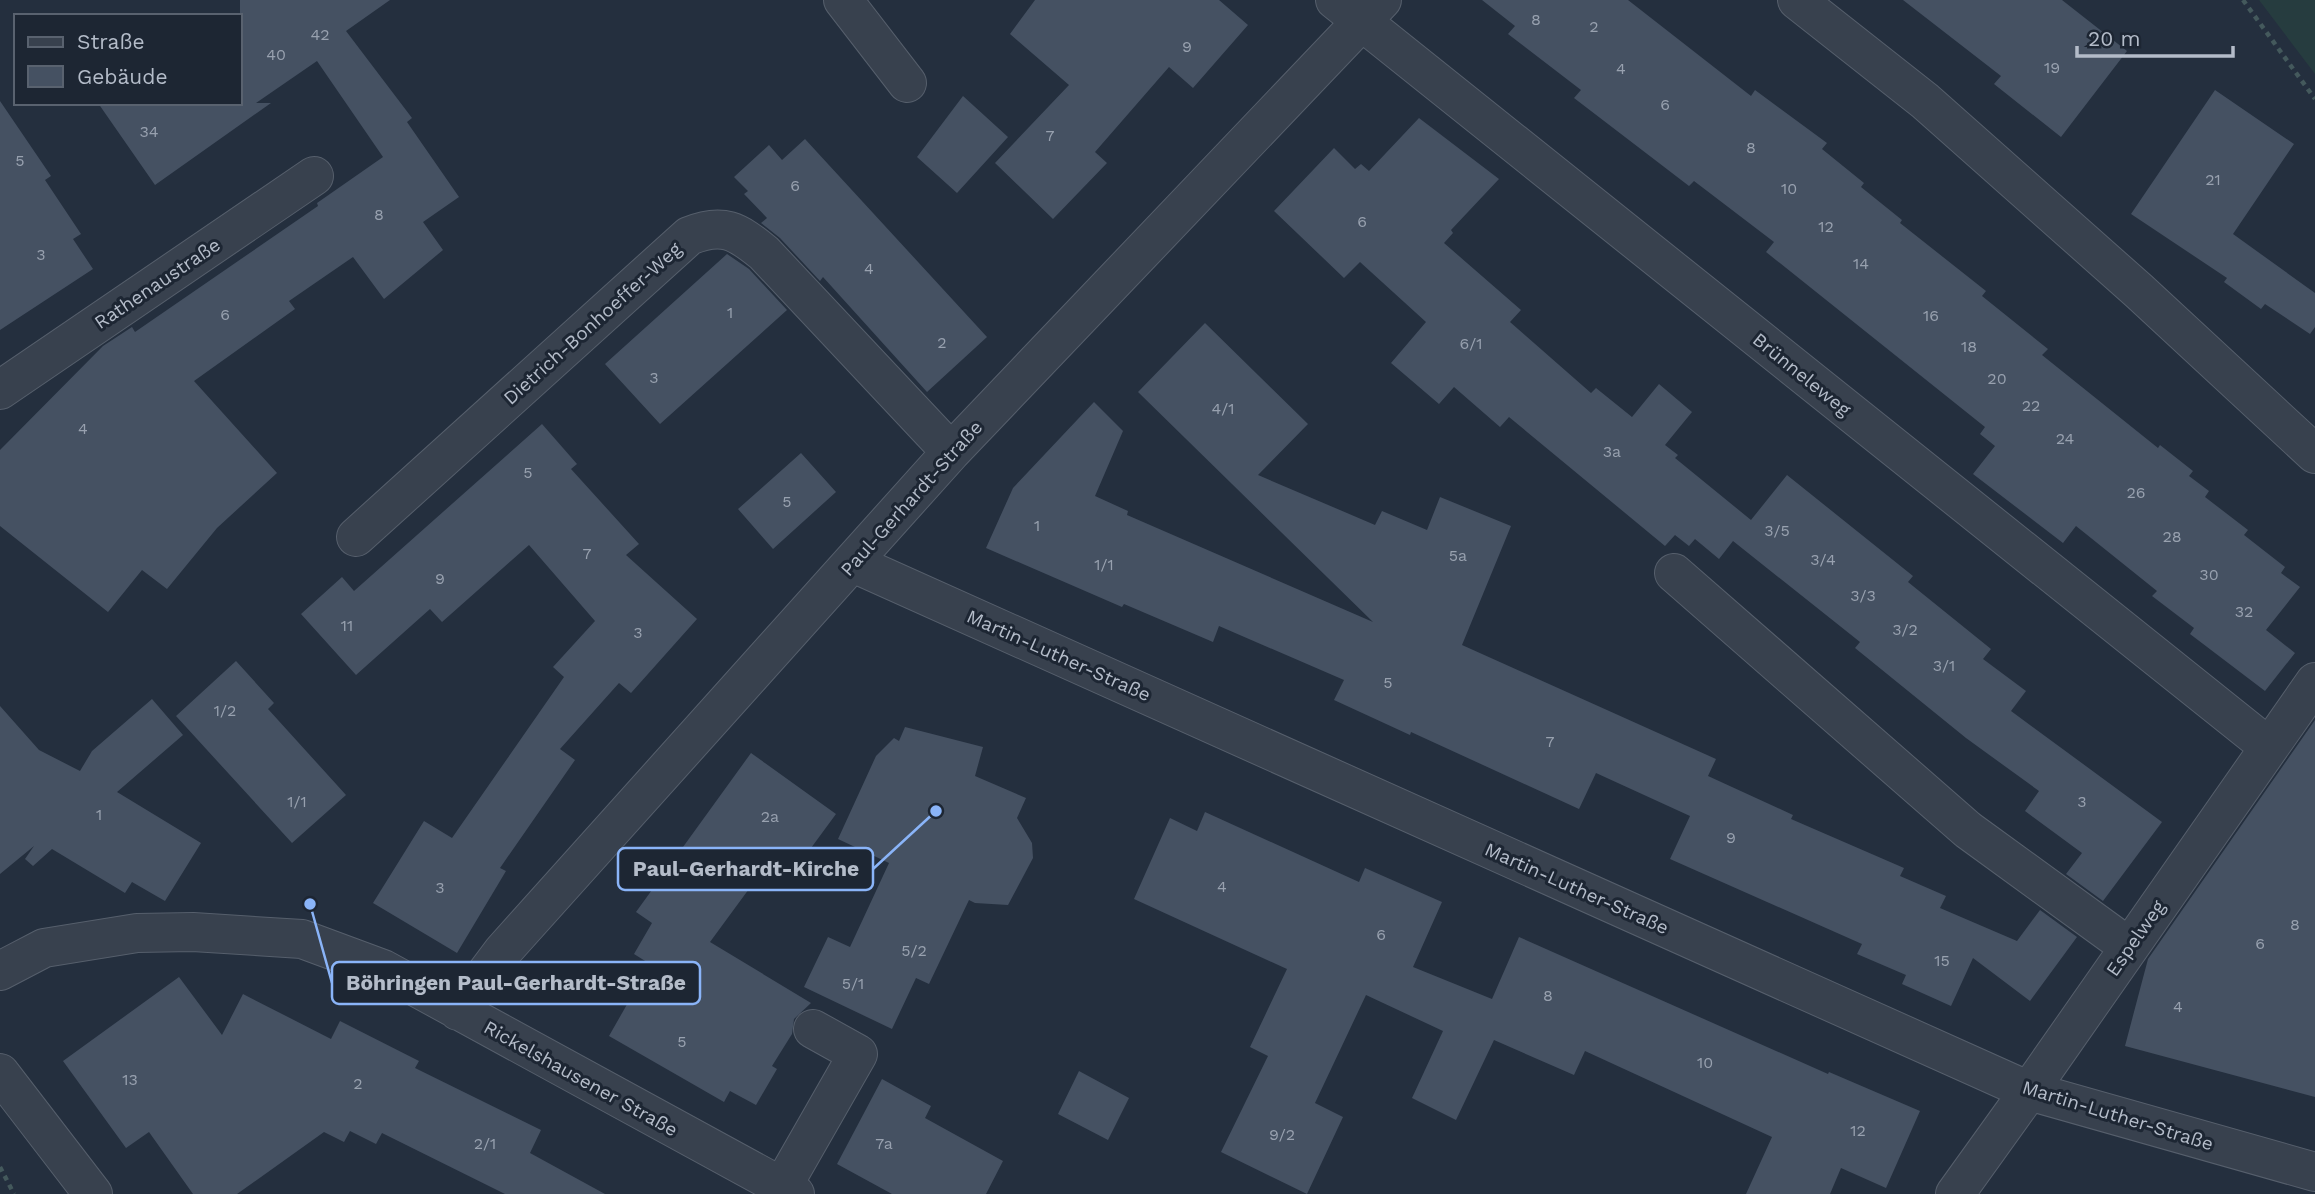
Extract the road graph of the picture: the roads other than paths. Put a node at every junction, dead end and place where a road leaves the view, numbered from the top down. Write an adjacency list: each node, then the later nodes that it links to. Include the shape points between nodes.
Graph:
1 (843, 0): 4 (street)
2 (1797, 0): 8 (street, via 1925,101)
3 (1360, 7): 7 (street, Paul-Gerhardt-Straße); 13 (street, Brünneleweg)
4 (907, 83)
5 (314, 176): 6 (street, Rathenaustraße)
6 (0, 390)
7 (951, 452): 9 (street, Dietrich-Bonhoeffer-Weg, via 764,253 744,236 707,229 689,236); 10 (street, Paul-Gerhardt-Straße)
8 (2315, 454)
9 (356, 537)
10 (853, 563): 16 (street, Paul-Gerhardt-Straße, via 503,951); 19 (street, Martin-Luther-Straße)
11 (1674, 573): 14 (street, via 1968,830)
12 (2315, 682): 13 (street, Espelweg)
13 (2269, 747): 14 (street, Espelweg)
14 (2129, 947): 19 (street, Espelweg)
15 (0, 971): 16 (street, Rickelshausener Straße, via 44,948 137,933 278,936 302,939 383,969)
16 (458, 1011): 21 (street, Rickelshausener Straße)
17 (813, 1029): 21 (street, via 858,1054)
18 (0, 1073): 22 (street)
19 (2029, 1091): 20 (street, Martin-Luther-Straße); 23 (street, Espelweg)
20 (2315, 1172)
21 (788, 1191)
22 (93, 1194)
23 (1955, 1194)

